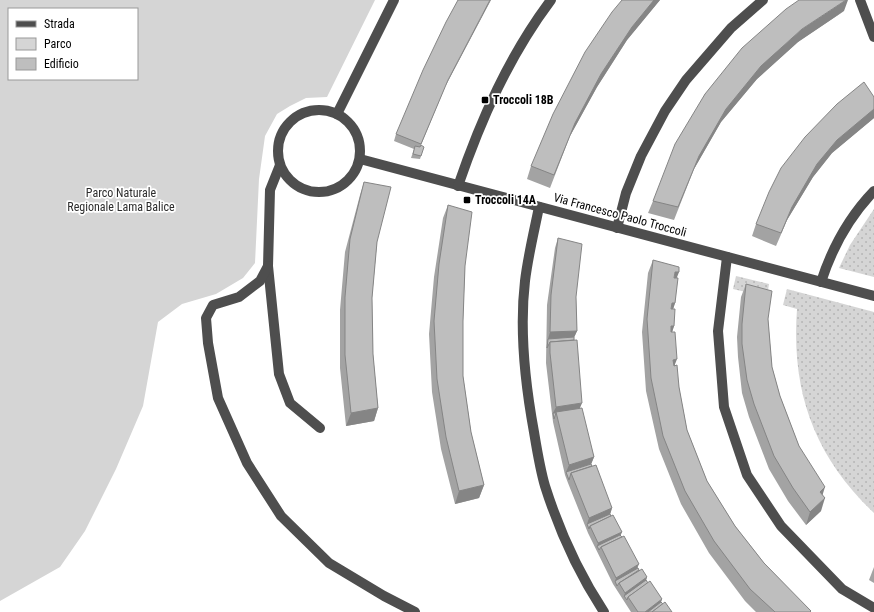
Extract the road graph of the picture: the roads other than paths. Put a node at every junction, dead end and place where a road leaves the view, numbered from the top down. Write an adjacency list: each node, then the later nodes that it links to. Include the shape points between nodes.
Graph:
1 (394, 0): 6 (street)
2 (551, 0): 9 (street, via 508,67 484,115)
3 (764, 0): 12 (street, via 731,28 686,80 665,110 640,156 626,193)
4 (860, 0): 5 (street)
5 (874, 37)
6 (336, 114): 7 (street, via 354,130); 8 (street, via 322,110 309,112 296,117 286,126 280,138)
7 (360, 159): 8 (street, via 351,176 342,185 318,192 295,185); 9 (street, Via Francesco Paolo Troccoli)
8 (280, 165): 14 (street, via 270,190)
9 (458, 186): 11 (street, Via Francesco Paolo Troccoli)
10 (874, 191): 15 (street, via 863,202 845,229 828,260)
11 (539, 207): 12 (street, Via Francesco Paolo Troccoli); 20 (street, via 529,253 522,320 528,402 545,486 573,556)
12 (617, 228): 13 (street, Via Francesco Paolo Troccoli)
13 (728, 257): 15 (street, Via Francesco Paolo Troccoli); 18 (street, via 718,331 724,407 747,475 781,526 842,589)
14 (268, 266): 17 (street, via 279,374 290,403); 19 (street, via 260,281 239,297 213,305 206,318 218,398 247,463 281,516 329,563)
15 (821, 282): 16 (street, Via Francesco Paolo Troccoli)
16 (874, 296)
17 (320, 428)
18 (874, 608)
19 (415, 612)
20 (604, 612)

